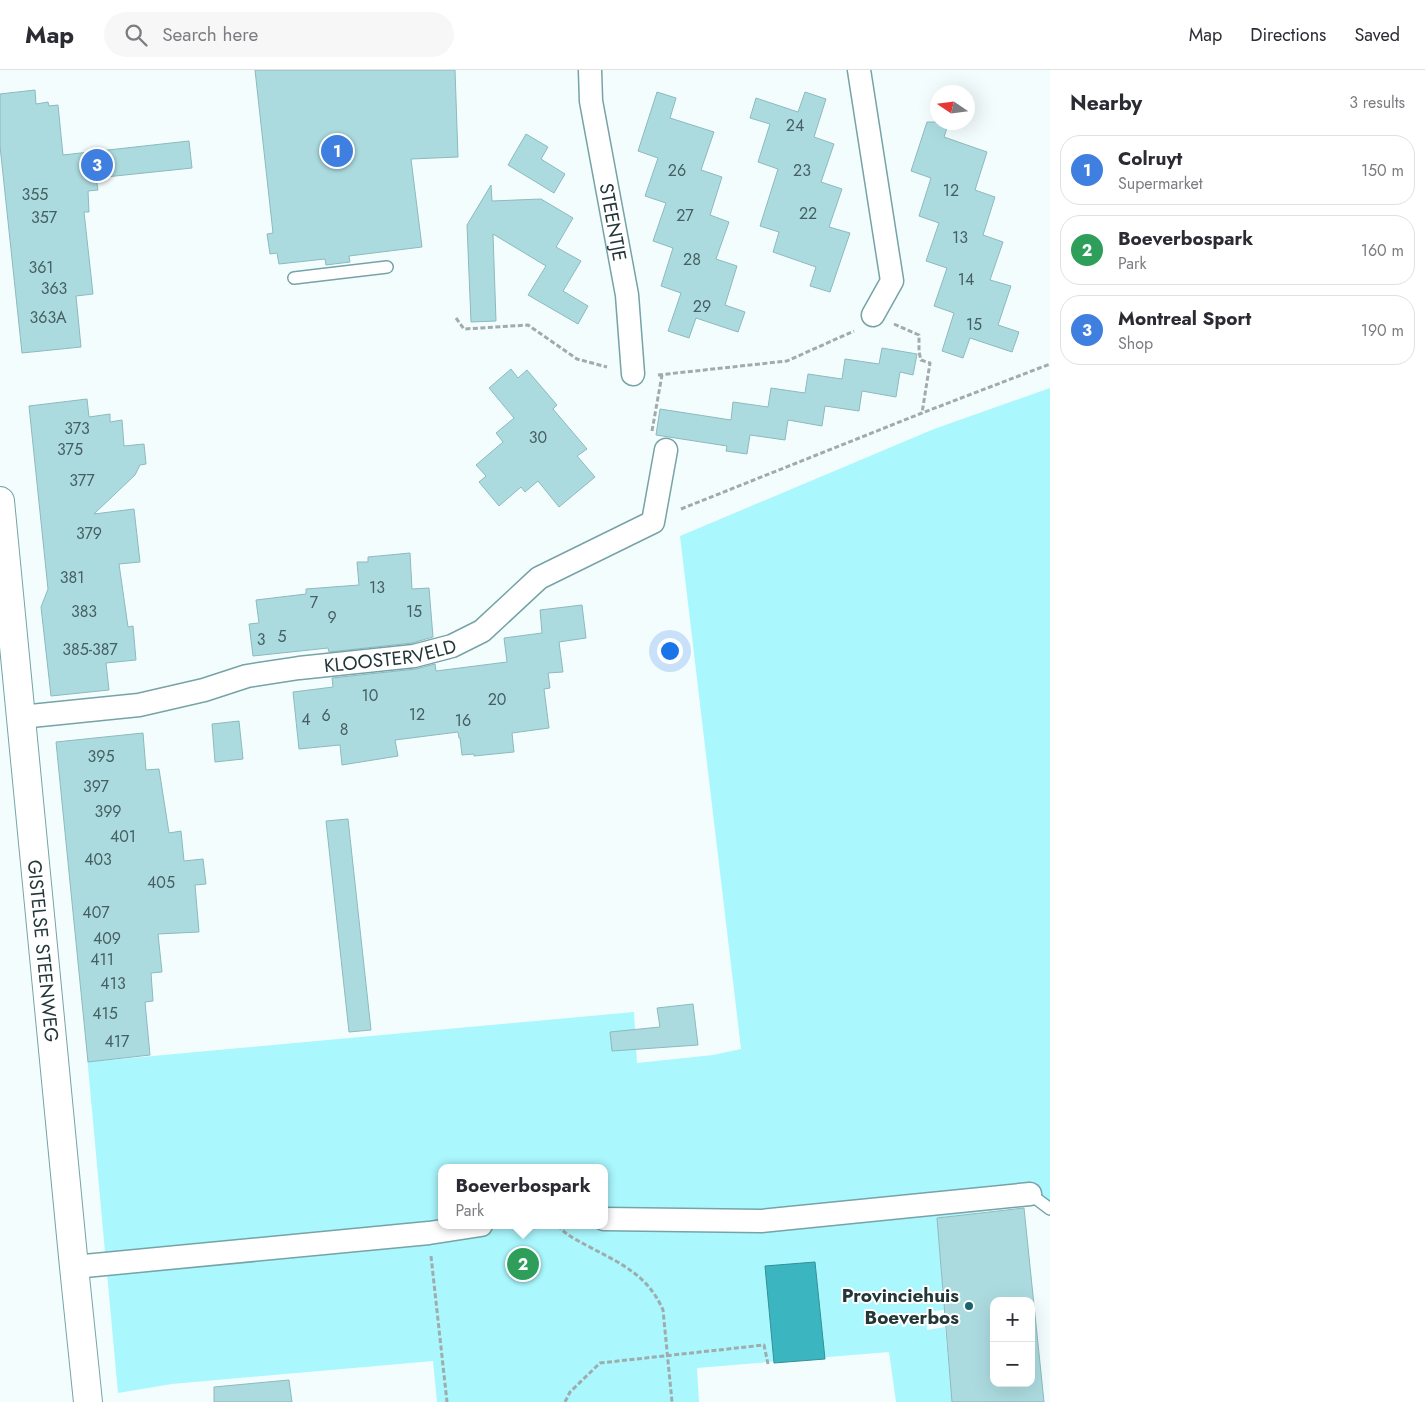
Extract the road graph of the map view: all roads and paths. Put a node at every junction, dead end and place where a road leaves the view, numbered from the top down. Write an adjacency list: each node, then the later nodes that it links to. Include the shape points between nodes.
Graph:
1 (590, 70): 8 (street, STEENTJE, via 591,101 627,295)
2 (859, 70): 5 (street, via 892,281)
3 (387, 267): 4 (lane)
4 (294, 278)
5 (873, 315): 9 (path, via 861,328 787,361); 10 (path, via 919,335 921,360 930,363)
6 (456, 318): 8 (path, via 464,328 528,325 577,359)
7 (1050, 364): 10 (path)
8 (633, 374): 9 (path)
9 (662, 375): 11 (path, via 649,447)
10 (922, 413): 13 (path)
11 (666, 450): 13 (street)
12 (0, 501): 14 (main road, GISTELSE STEENWEG)
13 (653, 522): 14 (street, KLOOSTERVELD, via 538,578 482,631 452,646 414,656 247,676 139,705)
14 (21, 716): 21 (main road, GISTELSE STEENWEG)
15 (1030, 1194): 16 (lane); 17 (street, via 761,1221)
16 (1050, 1209)
17 (608, 1219)
18 (455, 1229): 20 (street)
19 (563, 1229): 22 (path, via 628,1268 650,1287 663,1310)
20 (429, 1233): 21 (street); 25 (path)
21 (74, 1267): 24 (main road, GISTELSE STEENWEG)
22 (668, 1356): 23 (path, via 764,1345); 26 (path, via 600,1363 570,1392); 27 (path)
23 (768, 1364)
24 (88, 1402)
25 (446, 1402)
26 (565, 1402)
27 (672, 1402)

